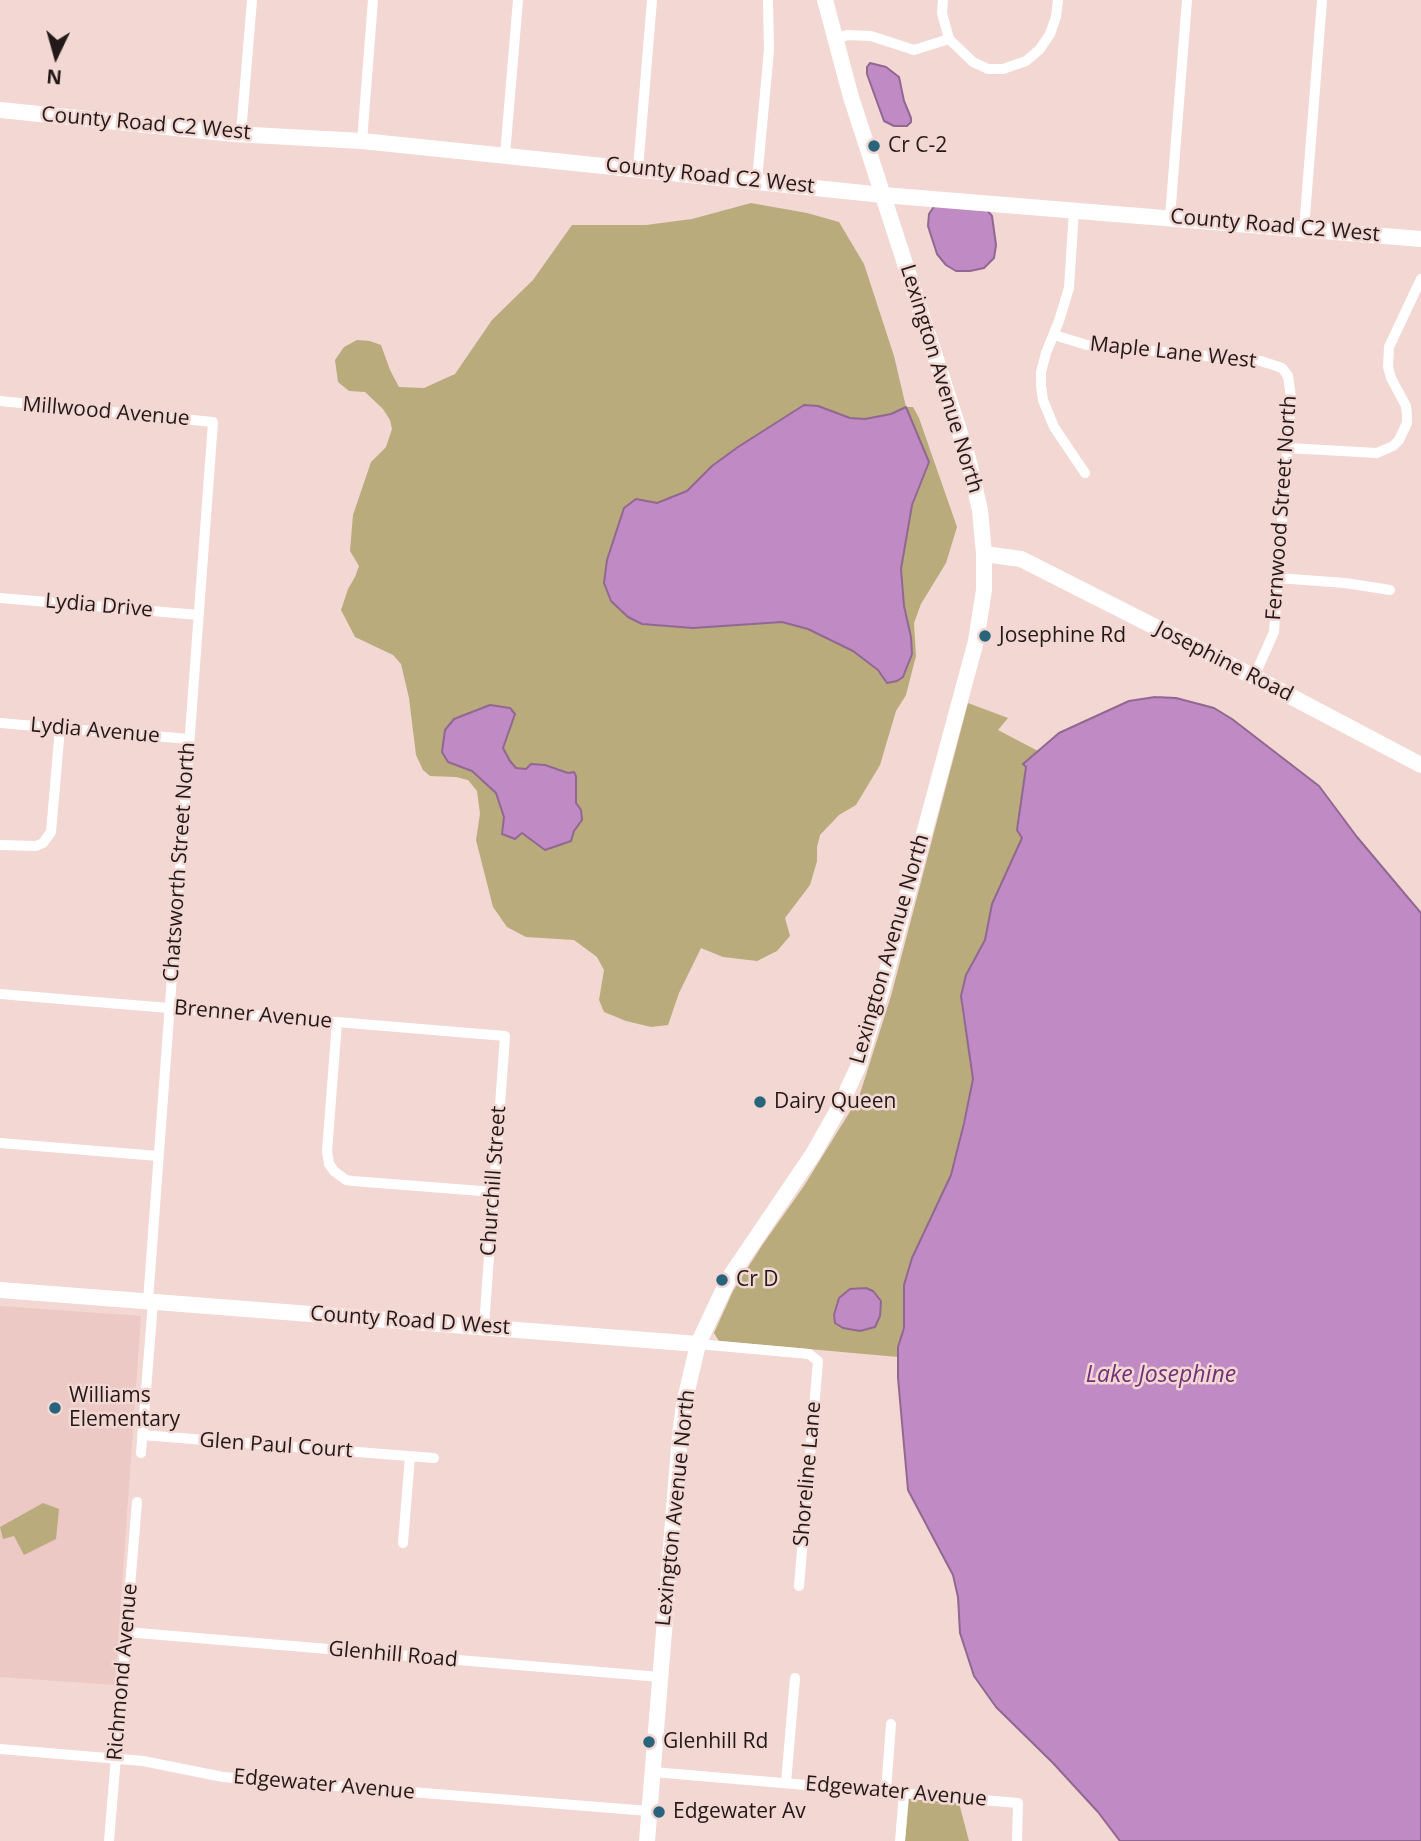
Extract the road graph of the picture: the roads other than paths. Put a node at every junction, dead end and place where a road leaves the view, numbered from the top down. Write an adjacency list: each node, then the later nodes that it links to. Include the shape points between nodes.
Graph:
1 (252, 0): 14 (street)
2 (373, 0): 15 (street)
3 (518, 0): 16 (street)
4 (652, 0): 17 (street)
5 (768, 0): 18 (street, via 769,50)
6 (825, 0): 12 (street, Lexington Avenue North)
7 (943, 0): 11 (street)
8 (1058, 0): 11 (street, via 1050,34 1026,61 988,69 973,62)
9 (1187, 0): 21 (street)
10 (1322, 0): 22 (street)
11 (949, 39): 12 (street, via 914,50 870,36)
12 (834, 40): 19 (street, Lexington Avenue North)
13 (0, 110): 14 (street, County Road C2 West)
14 (241, 133): 15 (street, County Road C2 West)
15 (362, 141): 16 (street, County Road C2 West)
16 (505, 155): 17 (street, County Road C2 West)
17 (638, 169): 18 (street, County Road C2 West)
18 (757, 180): 19 (street, County Road C2 West)
19 (883, 195): 20 (street, County Road C2 West); 31 (street, Lexington Avenue North, via 968,458)
20 (1074, 210): 21 (street, County Road C2 West); 25 (street, via 1069,288)
21 (1170, 217): 22 (street, County Road C2 West)
22 (1304, 229): 23 (street, County Road C2 West)
23 (1421, 239)
24 (1421, 279): 29 (street, via 1387,357 1407,415 1399,440 1377,453)
25 (1054, 335): 26 (street, Maple Lane West, via 1087,345 1261,361 1282,368); 30 (street, via 1041,372 1043,400 1054,427)
26 (1288, 376): 29 (street, Fernwood Street North, via 1292,397)
27 (0, 401): 28 (street, Millwood Avenue)
28 (213, 422): 35 (street, Chatsworth Street North)
29 (1288, 448): 32 (street, Fernwood Street North)
30 (1085, 473)
31 (984, 554): 36 (street, Josephine Road, via 1021,559); 52 (street, Lexington Avenue North, via 984,590 975,641 863,1051 822,1138 733,1270)
32 (1278, 578): 33 (street); 36 (street, Fernwood Street North, via 1274,632)
33 (1390, 590)
34 (0, 598): 35 (street, Lydia Drive)
35 (199, 615): 39 (street, Chatsworth Street North)
36 (1254, 677): 40 (street, Josephine Road)
37 (0, 723): 38 (street, Lydia Avenue)
38 (60, 728): 39 (street, Lydia Avenue); 41 (street, via 51,832 36,846)
39 (189, 739): 43 (street, Chatsworth Street North)
40 (1421, 765)
41 (0, 845)
42 (0, 994): 43 (street, Brenner Avenue)
43 (169, 1008): 44 (street, Brenner Avenue); 47 (street, Chatsworth Street North)
44 (337, 1022): 45 (street, Brenner Avenue); 48 (street, via 327,1151 334,1171 353,1181)
45 (505, 1036): 48 (street, Churchill Street)
46 (0, 1143): 47 (street)
47 (158, 1156): 50 (street, Chatsworth Street North)
48 (494, 1192): 51 (street, Churchill Street)
49 (0, 1290): 50 (street, County Road D West)
50 (150, 1302): 51 (street, County Road D West); 54 (street)
51 (484, 1326): 52 (street, County Road D West)
52 (698, 1344): 53 (street, County Road D West, via 809,1354); 62 (street, Lexington Avenue North, via 680,1435)
53 (817, 1361): 60 (street, Shoreline Lane)
54 (142, 1435): 55 (street); 56 (street, Glen Paul Court)
55 (141, 1453)
56 (410, 1456): 57 (street, Glen Paul Court); 59 (street)
57 (434, 1458)
58 (137, 1502): 61 (street, Richmond Avenue)
59 (403, 1543)
60 (799, 1586)
61 (126, 1632): 62 (street, Glenhill Road); 66 (street, Richmond Avenue)
62 (660, 1677): 67 (street, Lexington Avenue North)
63 (795, 1678): 68 (street)
64 (891, 1724): 69 (street)
65 (0, 1749): 66 (street, Edgewater Avenue)
66 (116, 1758): 71 (street, Edgewater Avenue, via 223,1777); 72 (street, Richmond Avenue)
67 (653, 1772): 68 (street, Edgewater Avenue); 71 (street, Lexington Avenue North)
68 (786, 1783): 69 (street, Edgewater Avenue)
69 (886, 1791): 70 (street, Edgewater Avenue)
70 (904, 1793): 74 (street); 75 (street, Edgewater Avenue, via 1018,1802)
71 (649, 1811): 73 (street, Lexington Avenue North)
72 (109, 1841)
73 (647, 1841)
74 (900, 1841)
75 (1017, 1841)

